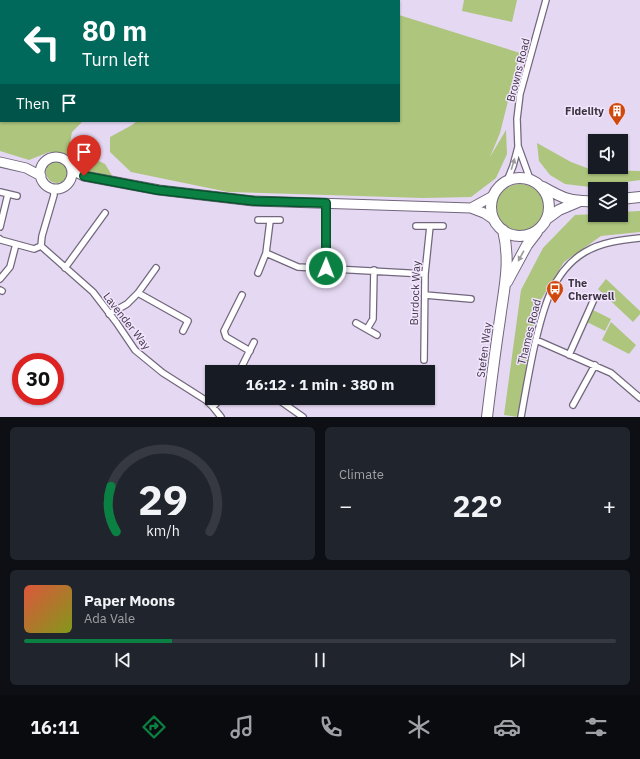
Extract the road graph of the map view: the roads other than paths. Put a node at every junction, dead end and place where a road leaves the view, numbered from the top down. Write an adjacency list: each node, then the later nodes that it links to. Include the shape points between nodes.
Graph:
1 (546, 0): 2 (street, Browns Road, via 520,94 517,119)
2 (518, 146): 9 (street, Browns Road); 11 (street, Browns Road, one-way to 2)
3 (0, 162): 5 (main road)
4 (42, 165): 5 (main road); 6 (main road, via 50,158 58,157 67,161); 7 (main road)
5 (26, 168): 7 (main road)
6 (72, 170): 8 (main road); 10 (main road)
7 (41, 176): 14 (main road, via 44,183)
8 (84, 176): 10 (main road); 22 (main road, via 158,190 254,201)
9 (530, 179): 11 (highway, via 520,177); 12 (highway)
10 (71, 180): 14 (main road)
11 (507, 181): 17 (highway)
12 (542, 186): 21 (highway, via 560,197); 25 (highway, via 550,202)
13 (0, 192): 15 (street)
14 (55, 192): 39 (street)
15 (8, 194): 16 (street); 33 (street)
16 (17, 196)
17 (493, 196): 23 (main road); 26 (highway)
18 (640, 197): 19 (highway)
19 (628, 198)
20 (588, 201): 21 (highway)
21 (578, 202): 25 (highway)
22 (326, 203): 23 (main road); 43 (street)
23 (471, 208): 26 (main road)
24 (105, 213): 41 (street, via 98,217)
25 (548, 218): 34 (highway)
26 (493, 219): 35 (highway)
27 (258, 220): 29 (street)
28 (280, 220): 29 (street)
29 (270, 221): 40 (street)
30 (416, 226): 31 (street)
31 (430, 226): 32 (street); 46 (street, Burdock Way)
32 (443, 226)
33 (0, 227)
34 (540, 229): 35 (highway, via 523,236 511,235); 48 (highway, one-way to 48, via 527,245)
35 (503, 230): 48 (highway, via 507,255)
36 (640, 238): 59 (street, Thames Road, via 597,246 568,264 546,303)
37 (0, 239): 38 (street)
38 (16, 244): 39 (street, via 34,249); 47 (street, via 10,267)
39 (41, 246): 41 (street, Lavender Way)
40 (266, 253): 43 (street, via 298,267); 45 (street)
41 (65, 268): 54 (street, Lavender Way, via 92,292)
42 (156, 268): 49 (street)
43 (326, 268): 44 (street)
44 (374, 270): 46 (street); 56 (street, via 373,319)
45 (258, 273)
46 (425, 274): 51 (street, Burdock Way)
47 (0, 279)
48 (506, 286): 72 (highway, Stefen Way)
49 (138, 293): 54 (street, via 127,304); 57 (street, via 188,321)
50 (242, 295): 61 (street, via 224,331 226,337)
51 (424, 296): 53 (street); 63 (street, Burdock Way)
52 (595, 297): 62 (street)
53 (471, 299)
54 (109, 314): 69 (street, Lavender Way, via 135,350 148,362)
55 (356, 323): 56 (street)
56 (367, 329): 58 (street)
57 (183, 330)
58 (377, 335)
59 (536, 340): 62 (street); 73 (street, Thames Road)
60 (254, 342): 61 (street)
61 (250, 351): 64 (street)
62 (569, 355): 65 (street)
63 (424, 360)
64 (243, 365)
65 (595, 365): 66 (street, via 611,373); 68 (street)
66 (640, 398)
67 (286, 405): 71 (street)
68 (573, 405)
69 (213, 407): 70 (street, Lavender Way)
70 (221, 417)
71 (303, 417)
72 (487, 417)
73 (521, 417)

